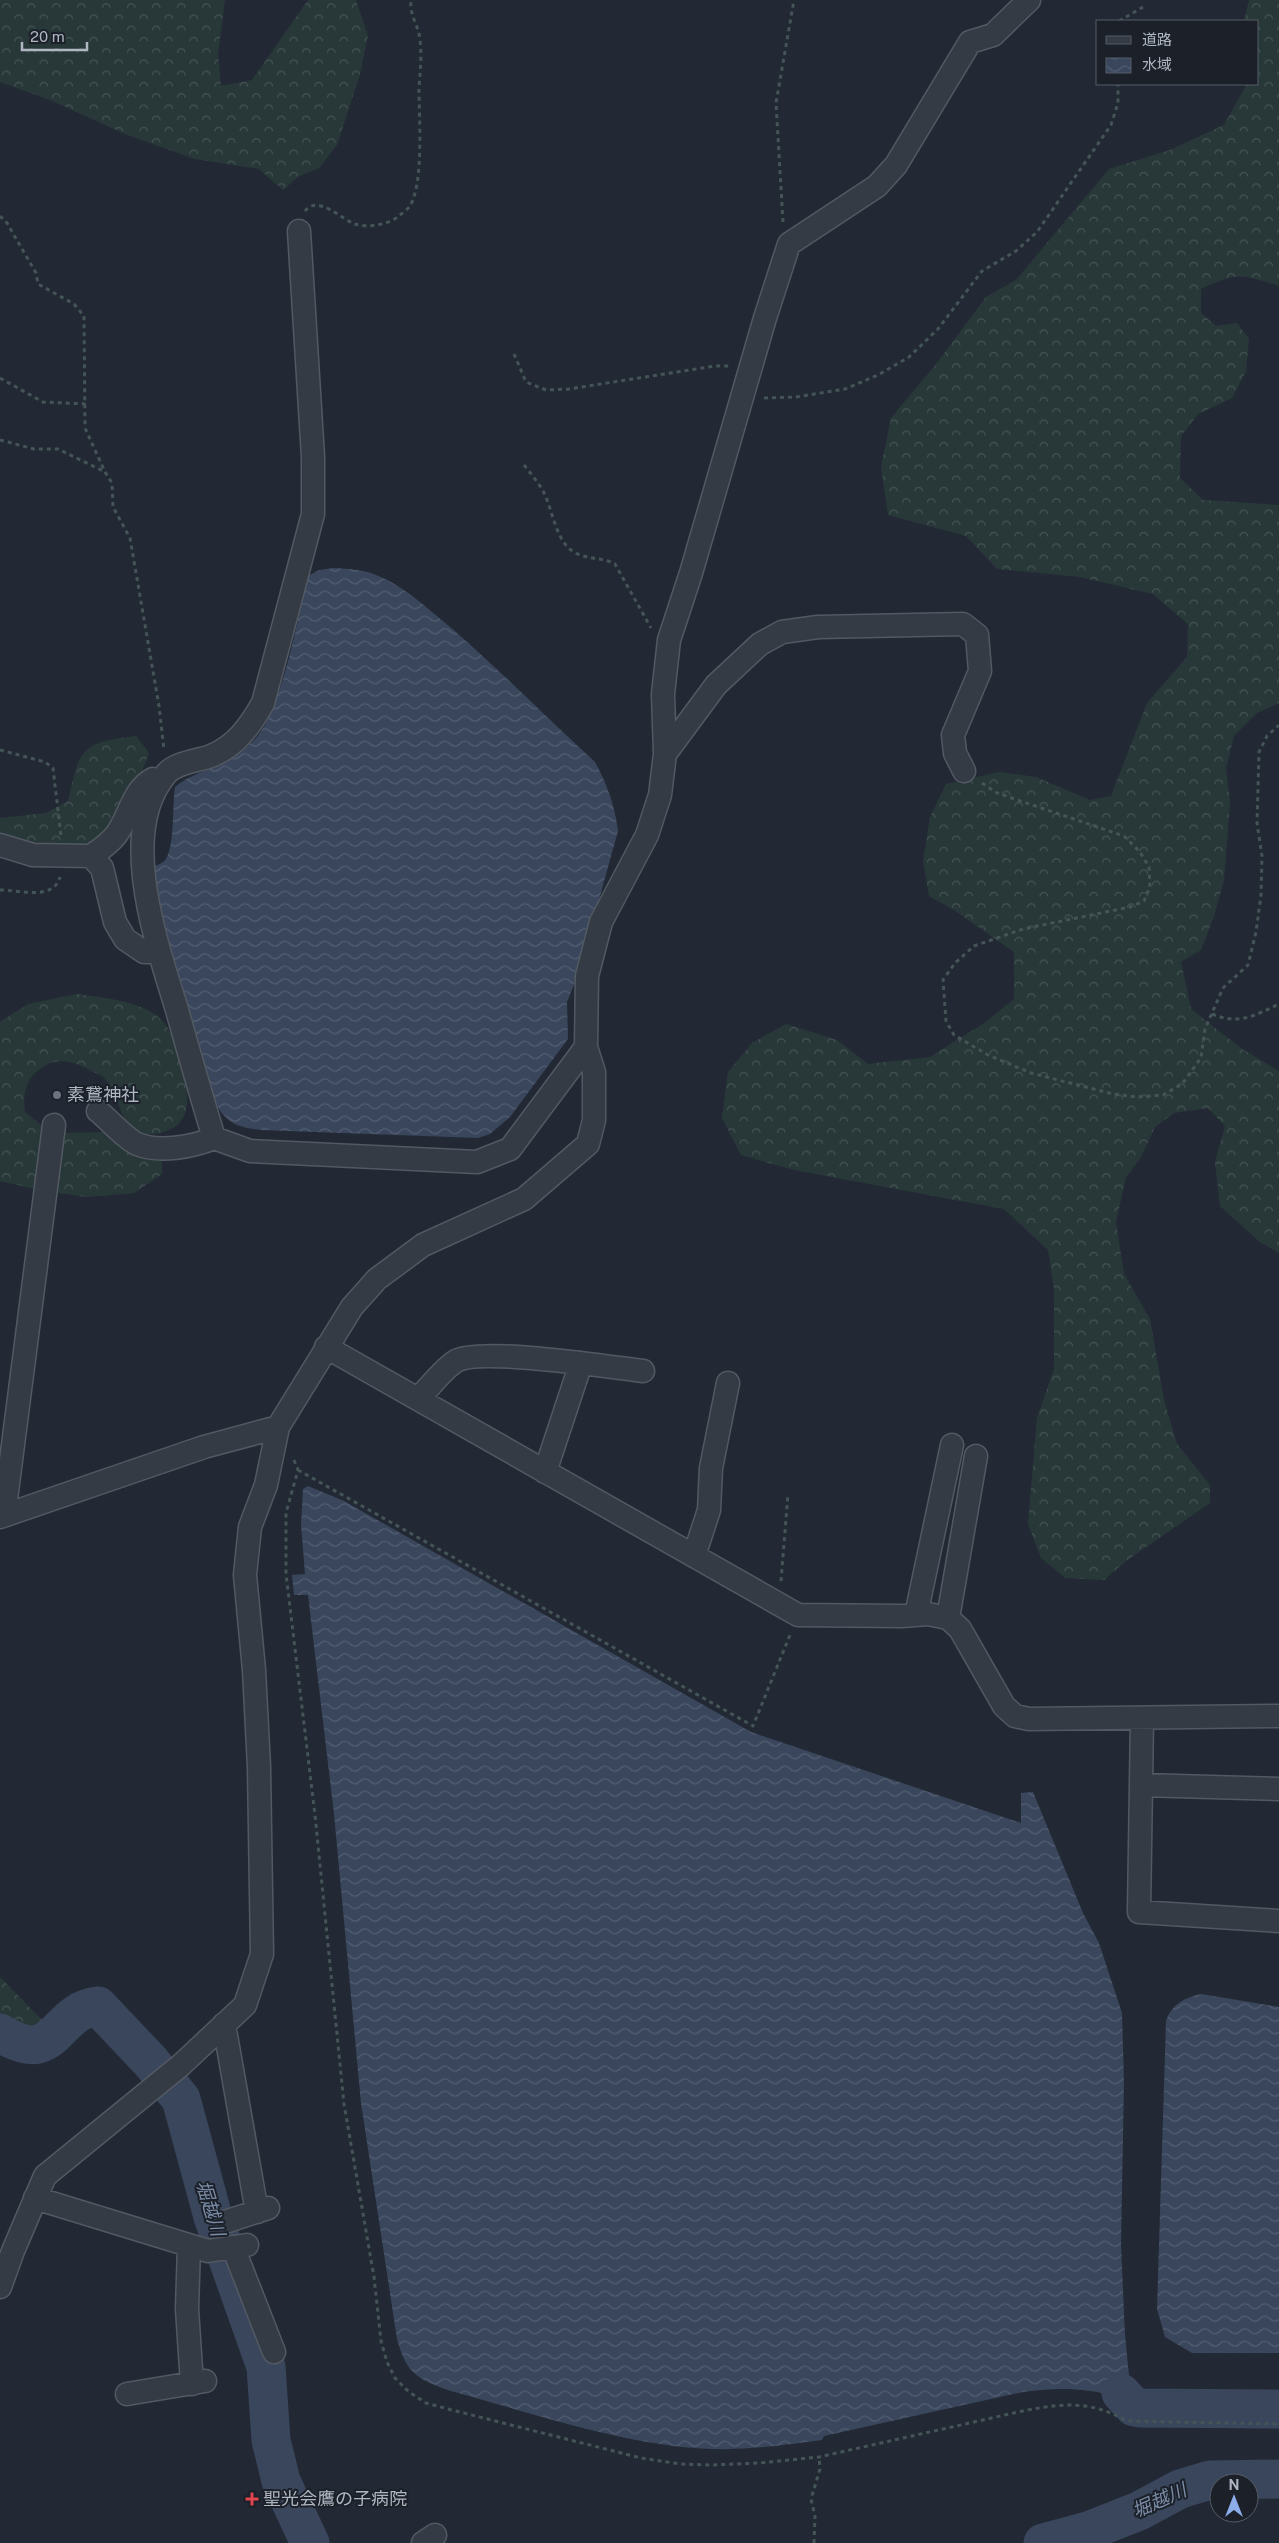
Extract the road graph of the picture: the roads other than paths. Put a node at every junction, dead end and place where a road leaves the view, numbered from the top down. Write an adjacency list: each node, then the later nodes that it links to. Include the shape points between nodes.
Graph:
1 (1029, 0): 3 (street, via 993,35 970,42 896,166 877,186 789,244 692,573 669,640 662,694)
2 (300, 231): 5 (street, via 313,457 313,514 263,703 236,742 212,756)
3 (666, 754): 4 (street, via 716,685 760,644 782,632 818,627 963,624 977,635 980,670 953,735 955,753); 9 (street, via 660,795 647,835 601,922 587,976)
4 (964, 771)
5 (167, 772): 7 (street, via 148,781 116,835); 8 (street, via 150,802 143,851 145,891)
6 (0, 845): 7 (street, via 34,855)
7 (91, 856): 8 (street, via 102,868 115,922 125,939 144,952)
8 (158, 951): 12 (street)
9 (586, 1047): 12 (street, via 510,1149 477,1162 250,1150); 13 (street, via 594,1072 594,1120 588,1144 524,1199 423,1245 377,1279 352,1307)
10 (98, 1111): 12 (street, via 136,1143 155,1147 189,1146)
11 (54, 1125): 22 (street)
12 (214, 1138)
13 (326, 1347): 17 (street); 18 (street)
14 (581, 1363): 15 (street); 17 (street, via 479,1356 456,1361); 21 (street)
15 (643, 1371)
16 (728, 1383): 23 (street, via 711,1468 709,1510)
17 (418, 1399): 21 (street)
18 (278, 1427): 22 (street, via 204,1447); 31 (street, via 266,1484 250,1528 244,1575 254,1670 259,1768 262,1954 244,2005)
19 (952, 1445): 24 (street)
20 (976, 1456): 25 (street)
21 (546, 1472): 23 (street)
22 (2, 1516)
23 (694, 1556): 24 (street, via 798,1616)
24 (916, 1615): 25 (street)
25 (948, 1618): 27 (street, via 960,1629 1004,1706 1015,1716 1029,1719)
26 (1279, 1716): 27 (street)
27 (1142, 1718): 28 (street)
28 (1142, 1785): 29 (street); 30 (street, via 1139,1912)
29 (1279, 1789)
30 (1279, 1921)
31 (224, 2024): 32 (street, via 181,2065 45,2176); 33 (street, via 262,2210)
32 (35, 2198): 34 (street); 35 (street)
33 (228, 2221)
34 (189, 2246): 37 (street, via 208,2251 240,2246); 38 (street, via 187,2309 199,2382)
35 (6, 2248): 36 (street)
36 (0, 2287)
37 (274, 2352)
38 (127, 2394)

